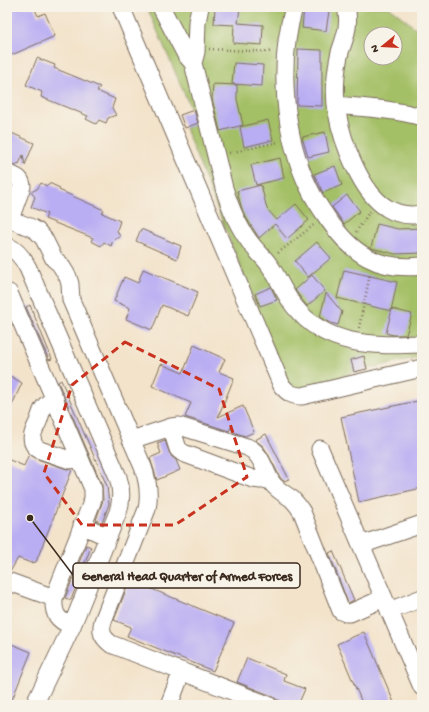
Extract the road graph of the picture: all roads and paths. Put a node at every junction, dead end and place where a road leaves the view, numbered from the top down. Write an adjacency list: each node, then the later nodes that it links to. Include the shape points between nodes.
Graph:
1 (121, 7): 27 (street, via 286,391 302,396)
2 (161, 7): 7 (street, via 186,55)
3 (200, 7): 7 (street)
4 (294, 7): 6 (street)
5 (346, 7): 8 (street, via 347,30 337,67)
6 (286, 53): 7 (path); 10 (street, via 287,106)
7 (195, 56): 11 (street)
8 (336, 105): 9 (street); 13 (street, via 341,129 353,162)
9 (421, 113)
10 (292, 139): 11 (path); 15 (street, via 309,188)
11 (216, 156): 20 (street, via 229,204 236,219)
12 (7, 173): 16 (street, via 18,178 22,186)
13 (376, 200): 14 (street, via 386,208 404,215); 17 (path)
14 (422, 214)
15 (325, 216): 17 (street); 20 (path)
16 (9, 218): 31 (street, via 32,228 44,239 54,259 56,281 71,300)
17 (349, 244): 19 (street)
18 (7, 246): 22 (street, via 18,252 24,260)
19 (373, 260): 21 (street, via 398,267); 24 (path)
20 (267, 262): 24 (street, via 286,296 302,316 335,337)
21 (422, 266)
22 (34, 283): 23 (street); 26 (street)
23 (8, 294): 28 (street)
24 (356, 342): 25 (street, via 388,345)
25 (422, 344)
26 (69, 362): 28 (street); 37 (street, via 121,486 120,504)
27 (422, 368)
28 (43, 373): 29 (street)
29 (55, 399): 33 (street); 33 (street, via 43,408 32,434 32,442 36,448 66,460)
30 (171, 427): 31 (street); 34 (street, via 183,427 250,448 256,452); 34 (street, via 178,449 183,453 258,480)
31 (131, 440): 45 (street, via 147,478 149,500 103,621 102,634 111,644)
32 (320, 449): 38 (street)
33 (80, 458): 36 (street, via 93,489 93,498)
34 (269, 478): 42 (street, via 302,512 341,610 346,613)
35 (422, 524): 38 (street)
36 (82, 525): 37 (street); 40 (street)
37 (108, 536): 43 (street)
38 (361, 545): 42 (street)
39 (10, 582): 40 (street)
40 (54, 598): 43 (street, via 58,616)
41 (422, 598): 42 (street)
42 (387, 605): 44 (street)
43 (72, 626): 47 (street, via 37,699)
44 (417, 662): 46 (street)
45 (182, 671): 48 (street); 49 (street)
46 (422, 687)
47 (37, 705)
48 (169, 705)
49 (268, 705)

